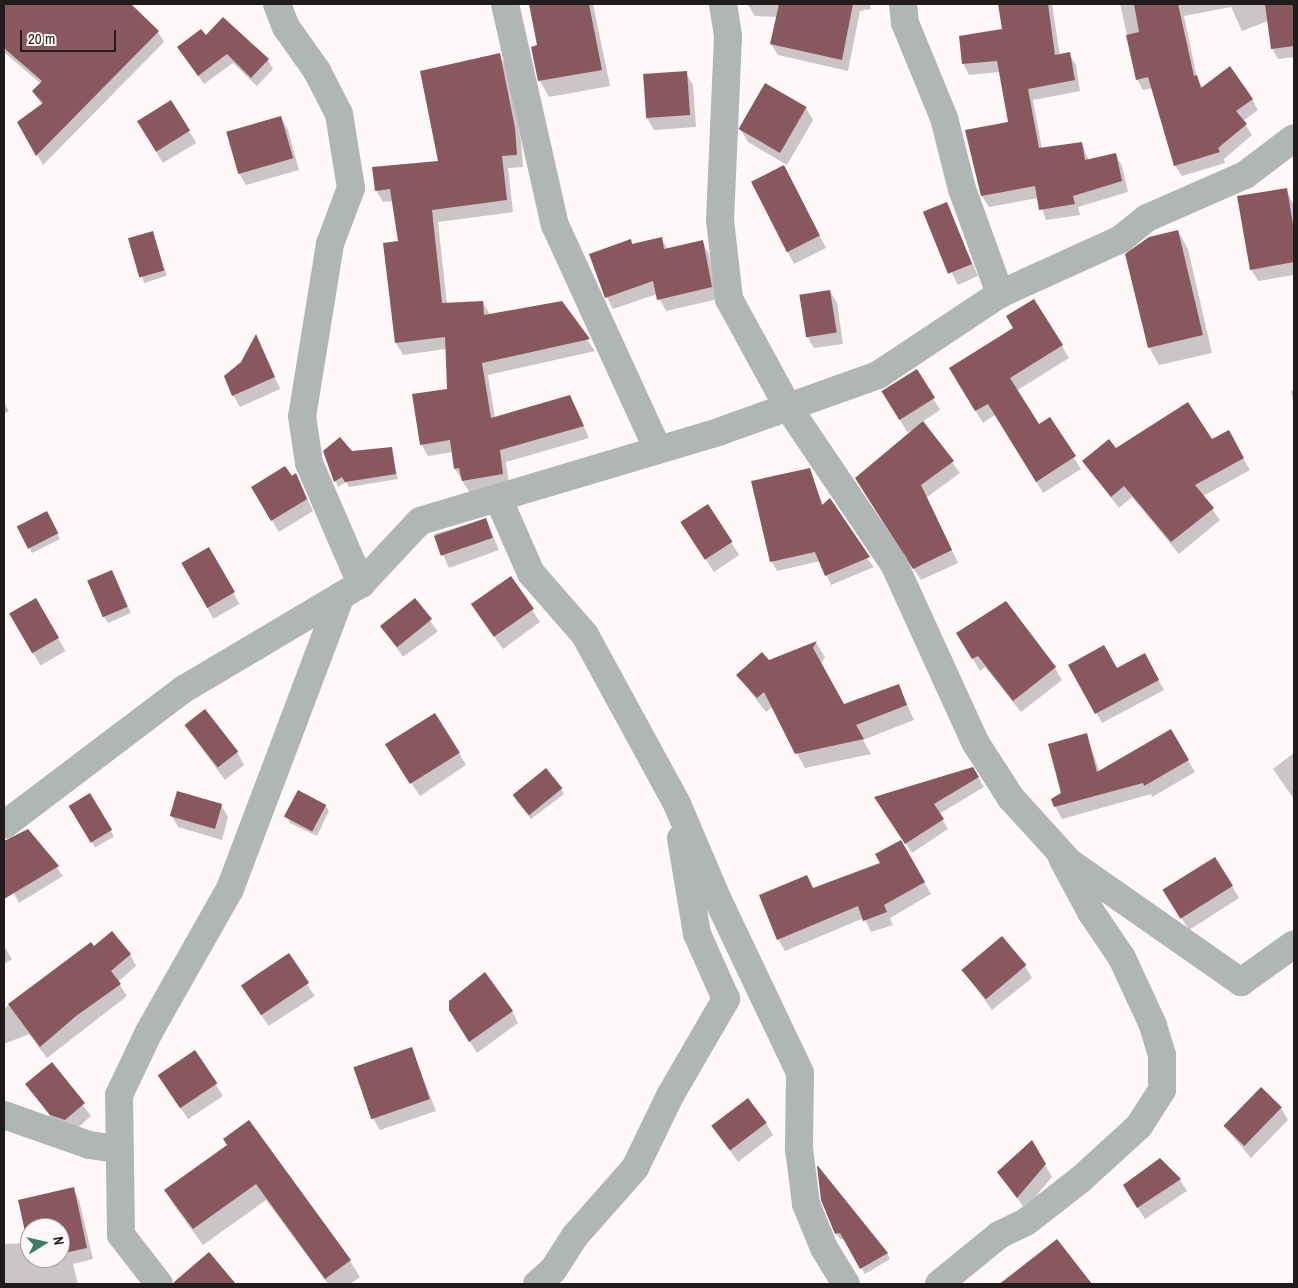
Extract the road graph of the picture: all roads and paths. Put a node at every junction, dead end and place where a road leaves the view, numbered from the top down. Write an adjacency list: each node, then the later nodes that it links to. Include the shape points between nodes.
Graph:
1 (277, 4): 10 (street, via 286,27 317,71 339,114 350,188 330,244 302,416 309,464)
2 (505, 4): 8 (street, via 555,225)
3 (723, 4): 7 (street, via 728,37 720,220 729,299)
4 (903, 4): 6 (street, via 905,23 944,118 962,189)
5 (1294, 138): 6 (street, via 1245,175 1148,218 1121,239)
6 (1000, 294): 7 (street, via 878,375)
7 (788, 407): 8 (street); 13 (street, via 894,564 975,742 1011,798)
8 (658, 450): 9 (street)
9 (498, 498): 10 (street, via 420,520); 11 (street, via 531,573 585,635)
10 (351, 590): 12 (street, via 184,689); 16 (street, via 230,889 149,1032 119,1096)
11 (677, 804): 17 (street, via 697,934 726,999 672,1094 635,1168 575,1236); 19 (street, via 718,900 800,1073 799,1149 806,1204 824,1248)
12 (4, 826)
13 (1057, 849): 14 (street, via 1069,862 1240,982); 20 (street, via 1087,905 1122,958 1153,1025 1162,1055 1162,1090 1139,1126 1081,1179 1026,1222 999,1235)
14 (1294, 944)
15 (4, 1115): 16 (street, via 89,1145)
16 (119, 1149): 18 (street, via 121,1235)
17 (553, 1280)
18 (159, 1284)
19 (846, 1284)
20 (940, 1284)

